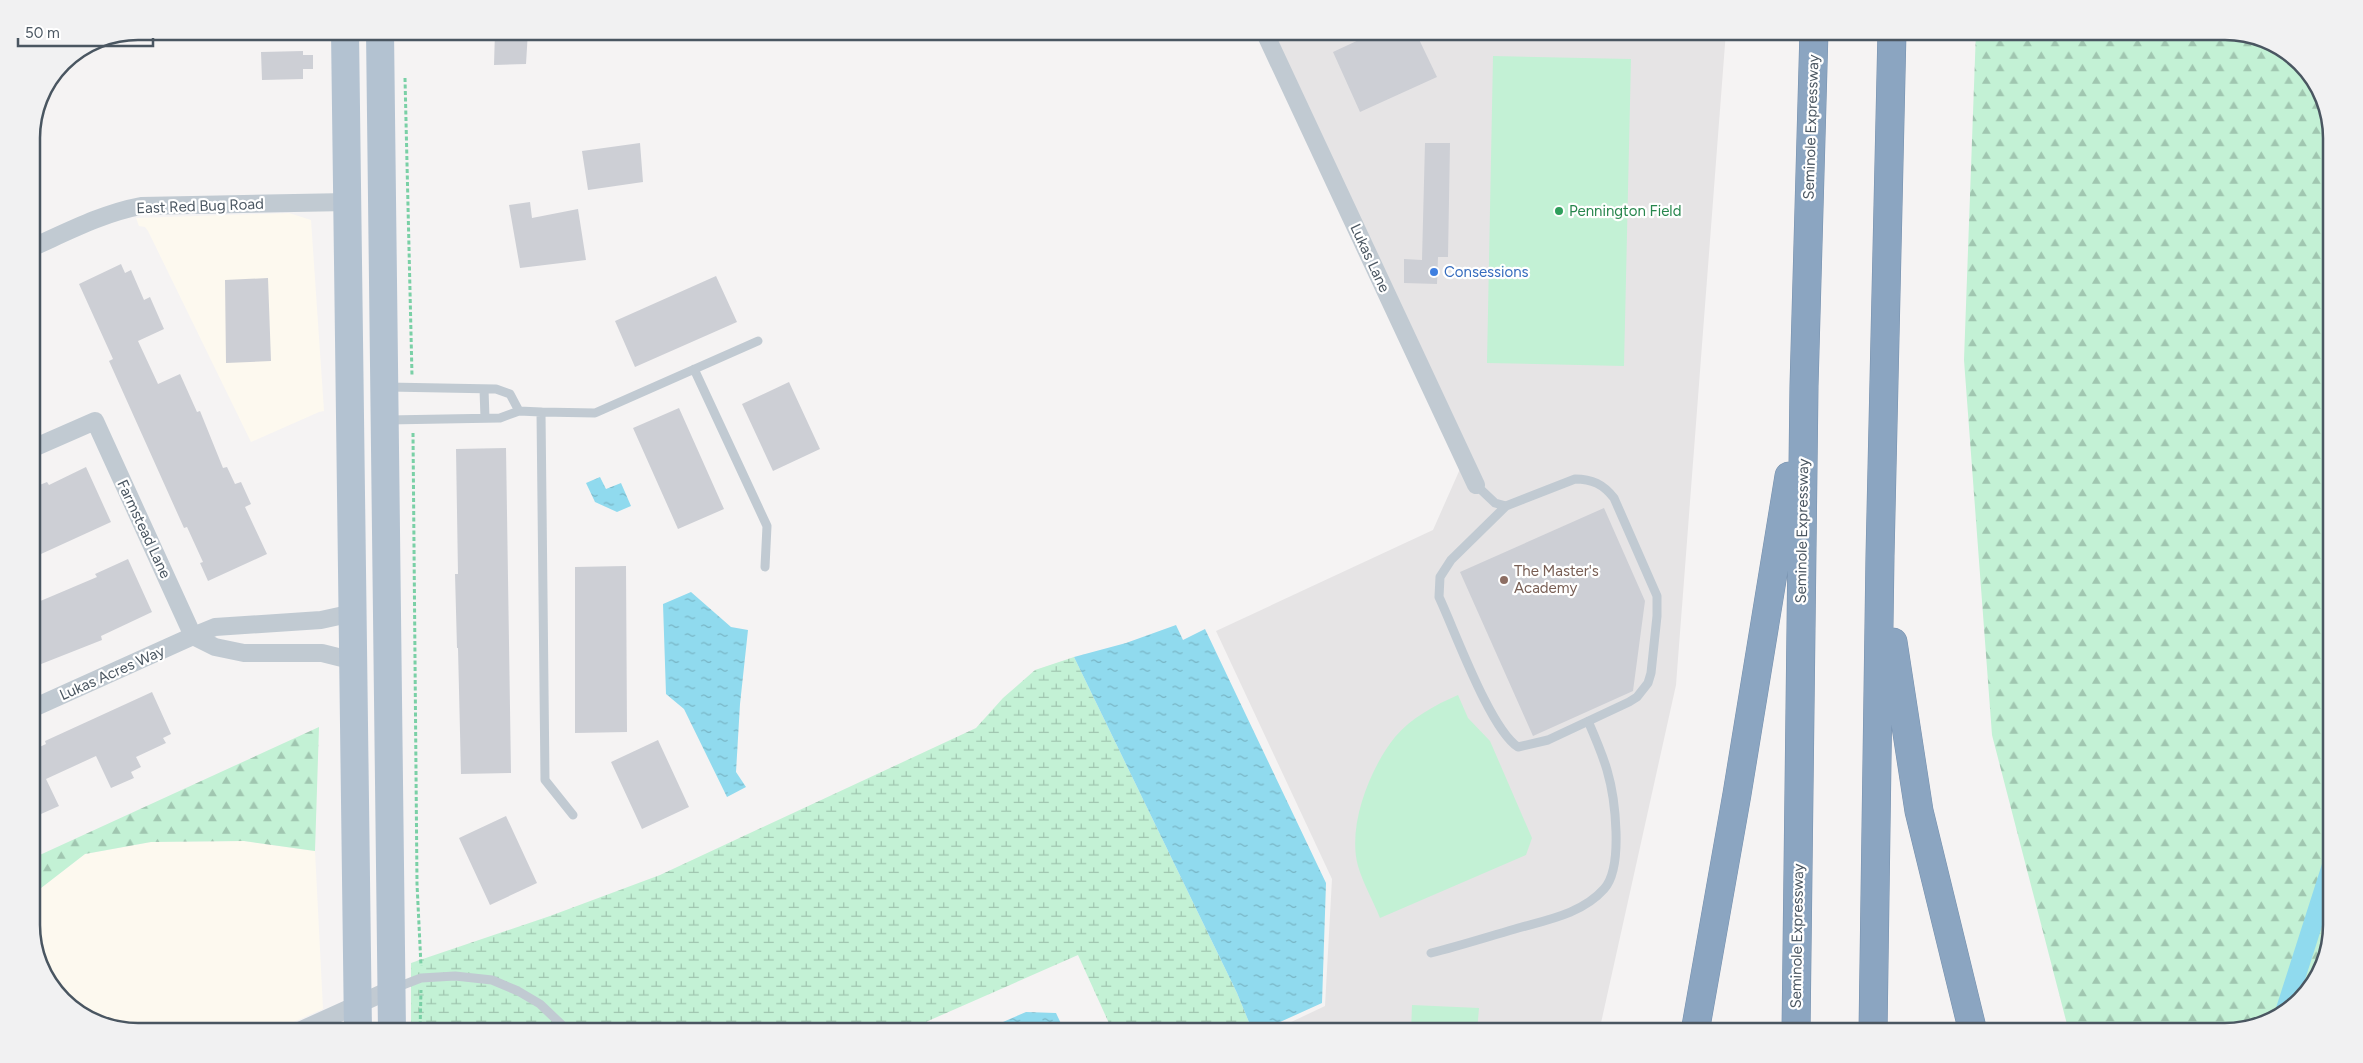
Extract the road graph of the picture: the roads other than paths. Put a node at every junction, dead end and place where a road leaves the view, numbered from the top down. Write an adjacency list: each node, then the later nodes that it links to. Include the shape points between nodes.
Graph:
1 (345, 40): 6 (main road)
2 (380, 40): 12 (main road)
3 (1268, 40): 19 (street, Lukas Lane)
4 (1814, 40): 11 (highway, Seminole Expressway)
5 (1892, 40): 21 (highway)
6 (348, 202): 7 (street, East Red Bug Road, via 141,206 98,219); 8 (main road)
7 (40, 244)
8 (349, 340): 17 (main road, via 368,395); 23 (main road)
9 (758, 341): 10 (lane)
10 (694, 369): 15 (lane, via 595,413); 22 (lane, via 767,526)
11 (1804, 386): 37 (highway); 38 (highway, Seminole Expressway)
12 (384, 387): 13 (lane); 17 (main road)
13 (484, 389): 14 (lane, via 510,394); 16 (lane)
14 (519, 411): 15 (lane); 16 (lane, via 500,418)
15 (541, 412): 30 (lane, via 546,780)
16 (485, 418): 17 (lane)
17 (385, 420): 32 (main road)
18 (40, 445): 25 (street, Farmstead Lane, via 94,421)
19 (1476, 485): 20 (lane, via 1495,503)
20 (1506, 506): 29 (lane, via 1451,560 1440,577 1439,597 1489,709 1514,744 1523,747 1540,742); 29 (lane, via 1575,479 1599,484 1614,498 1657,596 1648,684 1629,702)
21 (1880, 556): 39 (highway); 40 (highway, via 1919,811)
22 (765, 567)
23 (353, 613): 24 (street, Lukas Acres Way, via 320,620); 27 (main road)
24 (253, 624): 25 (street, Lukas Acres Way, via 214,627); 26 (street)
25 (193, 636): 26 (street, via 215,648); 28 (street, Lukas Acres Way)
26 (254, 653): 27 (street, via 322,653)
27 (354, 661): 33 (main road)
28 (40, 705)
29 (1588, 721): 31 (lane, via 1608,772 1614,807 1613,869 1605,888 1574,910 1552,919)
30 (573, 815)
31 (1431, 953)
32 (392, 989): 33 (street); 35 (main road); 36 (lane, via 421,978 455,976 492,980 540,1004)
33 (358, 1019): 34 (street)
34 (339, 1023)
35 (392, 1023)
36 (560, 1023)
37 (1697, 1023)
38 (1796, 1023)
39 (1873, 1023)
40 (1971, 1023)

